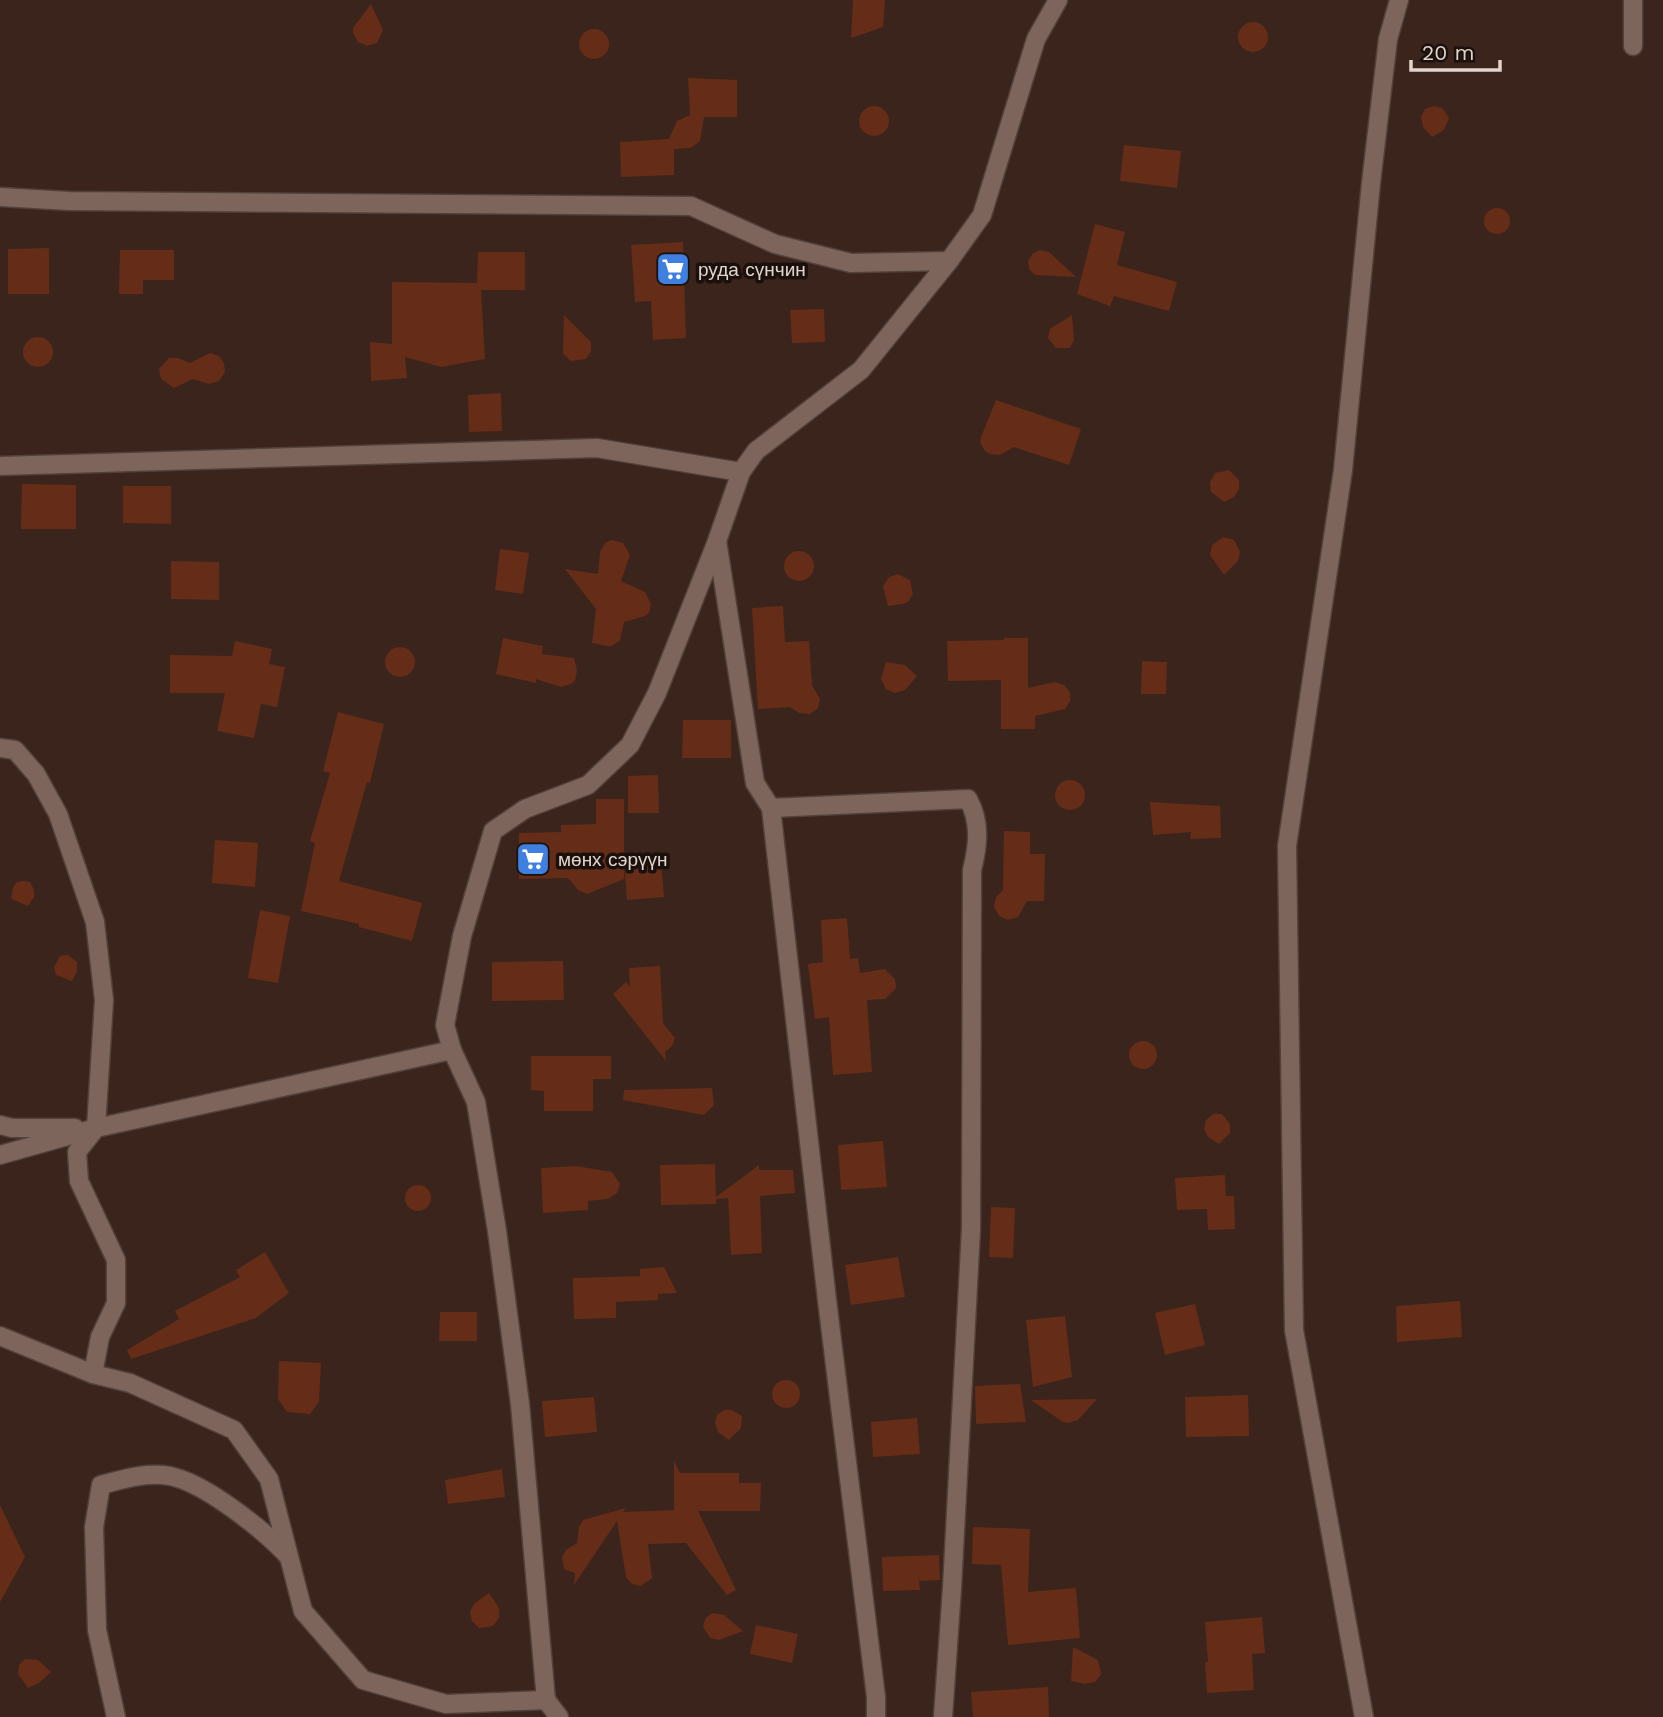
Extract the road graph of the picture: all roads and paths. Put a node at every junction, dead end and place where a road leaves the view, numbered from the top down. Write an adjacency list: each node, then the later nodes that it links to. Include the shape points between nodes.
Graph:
1 (1058, 0): 6 (street, via 1036,39 982,215)
2 (1399, 0): 24 (street, via 1388,39 1343,470 1287,846 1294,1330)
3 (1633, 0): 4 (street)
4 (1633, 46)
5 (0, 197): 6 (street, via 691,206 775,244 851,263)
6 (949, 261): 8 (street, via 861,370 756,451)
7 (0, 466): 8 (street, via 597,448)
8 (741, 472): 9 (street)
9 (717, 541): 11 (street, via 755,783); 12 (street, via 657,693 630,745 588,785 525,808 493,831 462,936 445,1025)
10 (0, 748): 14 (street, via 15,750 36,774 58,814 95,922 104,1000)
11 (771, 807): 22 (street); 23 (street, via 968,799 975,812 971,1229)
12 (452, 1050): 14 (street); 19 (street, via 476,1102 497,1231 520,1404)
13 (0, 1125): 14 (street)
14 (96, 1128): 15 (street); 17 (street, via 77,1152 79,1181 116,1260 117,1303 100,1337)
15 (0, 1155)
16 (0, 1336): 17 (street)
17 (93, 1374): 18 (street, via 130,1383 233,1430 269,1479)
18 (303, 1611): 19 (street, via 363,1680 446,1704); 20 (street, via 288,1556 263,1532 197,1485 169,1476 142,1475 101,1485 94,1527 97,1630)
19 (546, 1700): 21 (street)
20 (116, 1717)
21 (559, 1717)
22 (876, 1717)
23 (943, 1717)
24 (1364, 1717)

